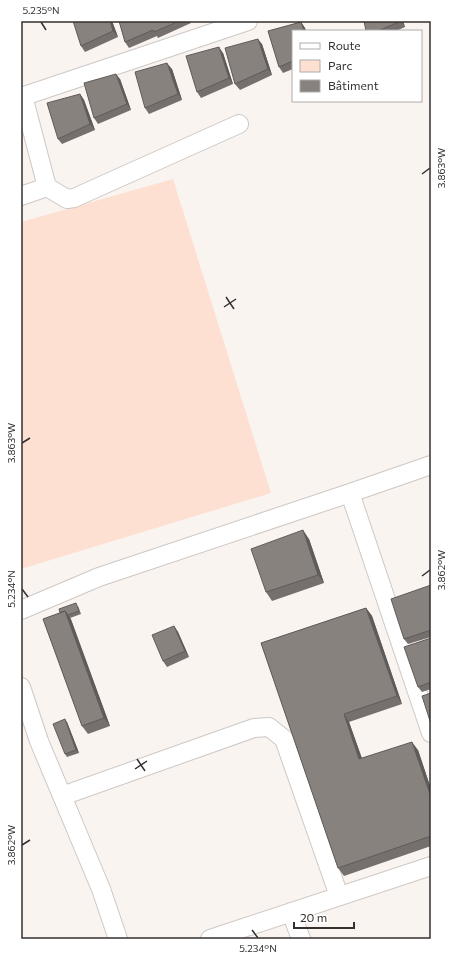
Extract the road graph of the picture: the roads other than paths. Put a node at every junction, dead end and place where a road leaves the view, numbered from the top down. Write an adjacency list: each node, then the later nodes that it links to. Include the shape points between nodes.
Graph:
1 (248, 21): 2 (street)
2 (22, 97): 4 (street)
3 (239, 124): 4 (street, via 74,198 66,199)
4 (47, 187): 5 (street)
5 (21, 196)
6 (431, 465): 7 (street)
7 (350, 493): 8 (street, via 99,577); 10 (street)
8 (21, 610)
9 (21, 687): 11 (street, via 39,741)
10 (431, 733)
11 (62, 796): 13 (street, via 254,728 269,727 284,739); 15 (street, via 101,889)
12 (431, 866): 13 (street)
13 (339, 896): 14 (street)
14 (291, 912): 16 (street); 17 (street)
15 (118, 939)
16 (210, 939)
17 (301, 939)

